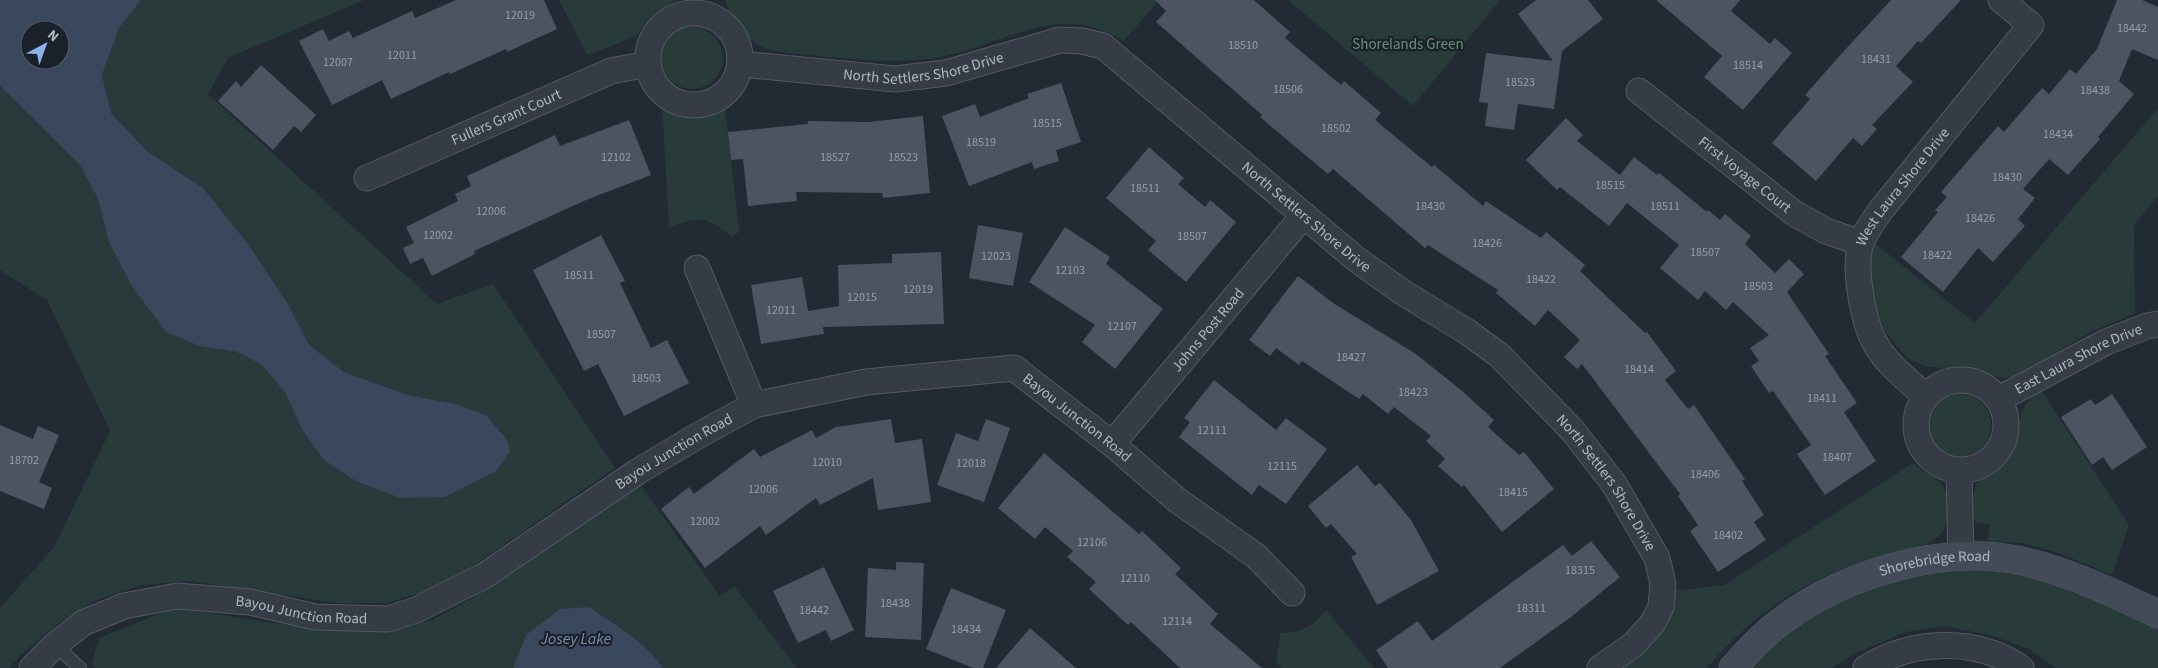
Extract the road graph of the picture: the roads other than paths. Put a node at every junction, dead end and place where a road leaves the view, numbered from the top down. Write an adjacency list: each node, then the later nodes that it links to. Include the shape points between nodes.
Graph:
1 (2001, 0): 8 (street, West Laura Shore Drive, via 2031,26 1881,210)
2 (705, 6): 3 (street, via 667,21 652,40); 4 (street, via 732,32 741,52)
3 (648, 64): 4 (street, via 653,80 663,93 678,102 695,105 714,101 729,90); 6 (street, Fullers Grant Court, via 611,70)
4 (741, 64): 7 (street, North Settlers Shore Drive, via 895,79 946,73 1060,40 1102,46)
5 (1640, 91): 8 (street, First Voyage Court, via 1794,212 1826,231)
6 (367, 178)
7 (1304, 215): 14 (street, Johns Post Road); 22 (street, North Settlers Shore Drive, via 1402,292 1499,355 1573,431 1614,484 1657,558 1663,584 1661,607 1652,624 1634,644)
8 (1861, 243): 11 (street, West Laura Shore Drive, via 1858,278 1874,343 1890,364)
9 (697, 268): 13 (street)
10 (2158, 324): 12 (street, East Laura Shore Drive, via 2106,342)
11 (1925, 396): 12 (street, via 1940,384 1957,379 1974,380 1990,389); 15 (street, via 1917,410 1918,442 1929,458 1943,467)
12 (1999, 399): 15 (street, via 2007,420 2001,446 1996,454 1978,467)
13 (754, 405): 14 (street, Bayou Junction Road, via 866,382 1014,368); 19 (street, Bayou Junction Road, via 637,472 484,576 416,610 388,619 314,617 250,602 177,596 116,609 83,623)
14 (1112, 444): 17 (street, Bayou Junction Road, via 1178,500 1256,556)
15 (1959, 471): 16 (street)
16 (1961, 556): 18 (street, Shorebridge Road, via 2012,559 2057,572); 23 (street, Shorebridge Road, via 1907,563 1860,578 1812,601 1779,623)
17 (1292, 593)
18 (2158, 614)
19 (55, 646): 20 (street, Bayou Junction Road); 21 (lane)
20 (32, 668)
21 (80, 668)
22 (1600, 668)
23 (1733, 668)
24 (1866, 668): 25 (street, via 1900,653 1954,645 1983,650 2010,660)
25 (2021, 668)

